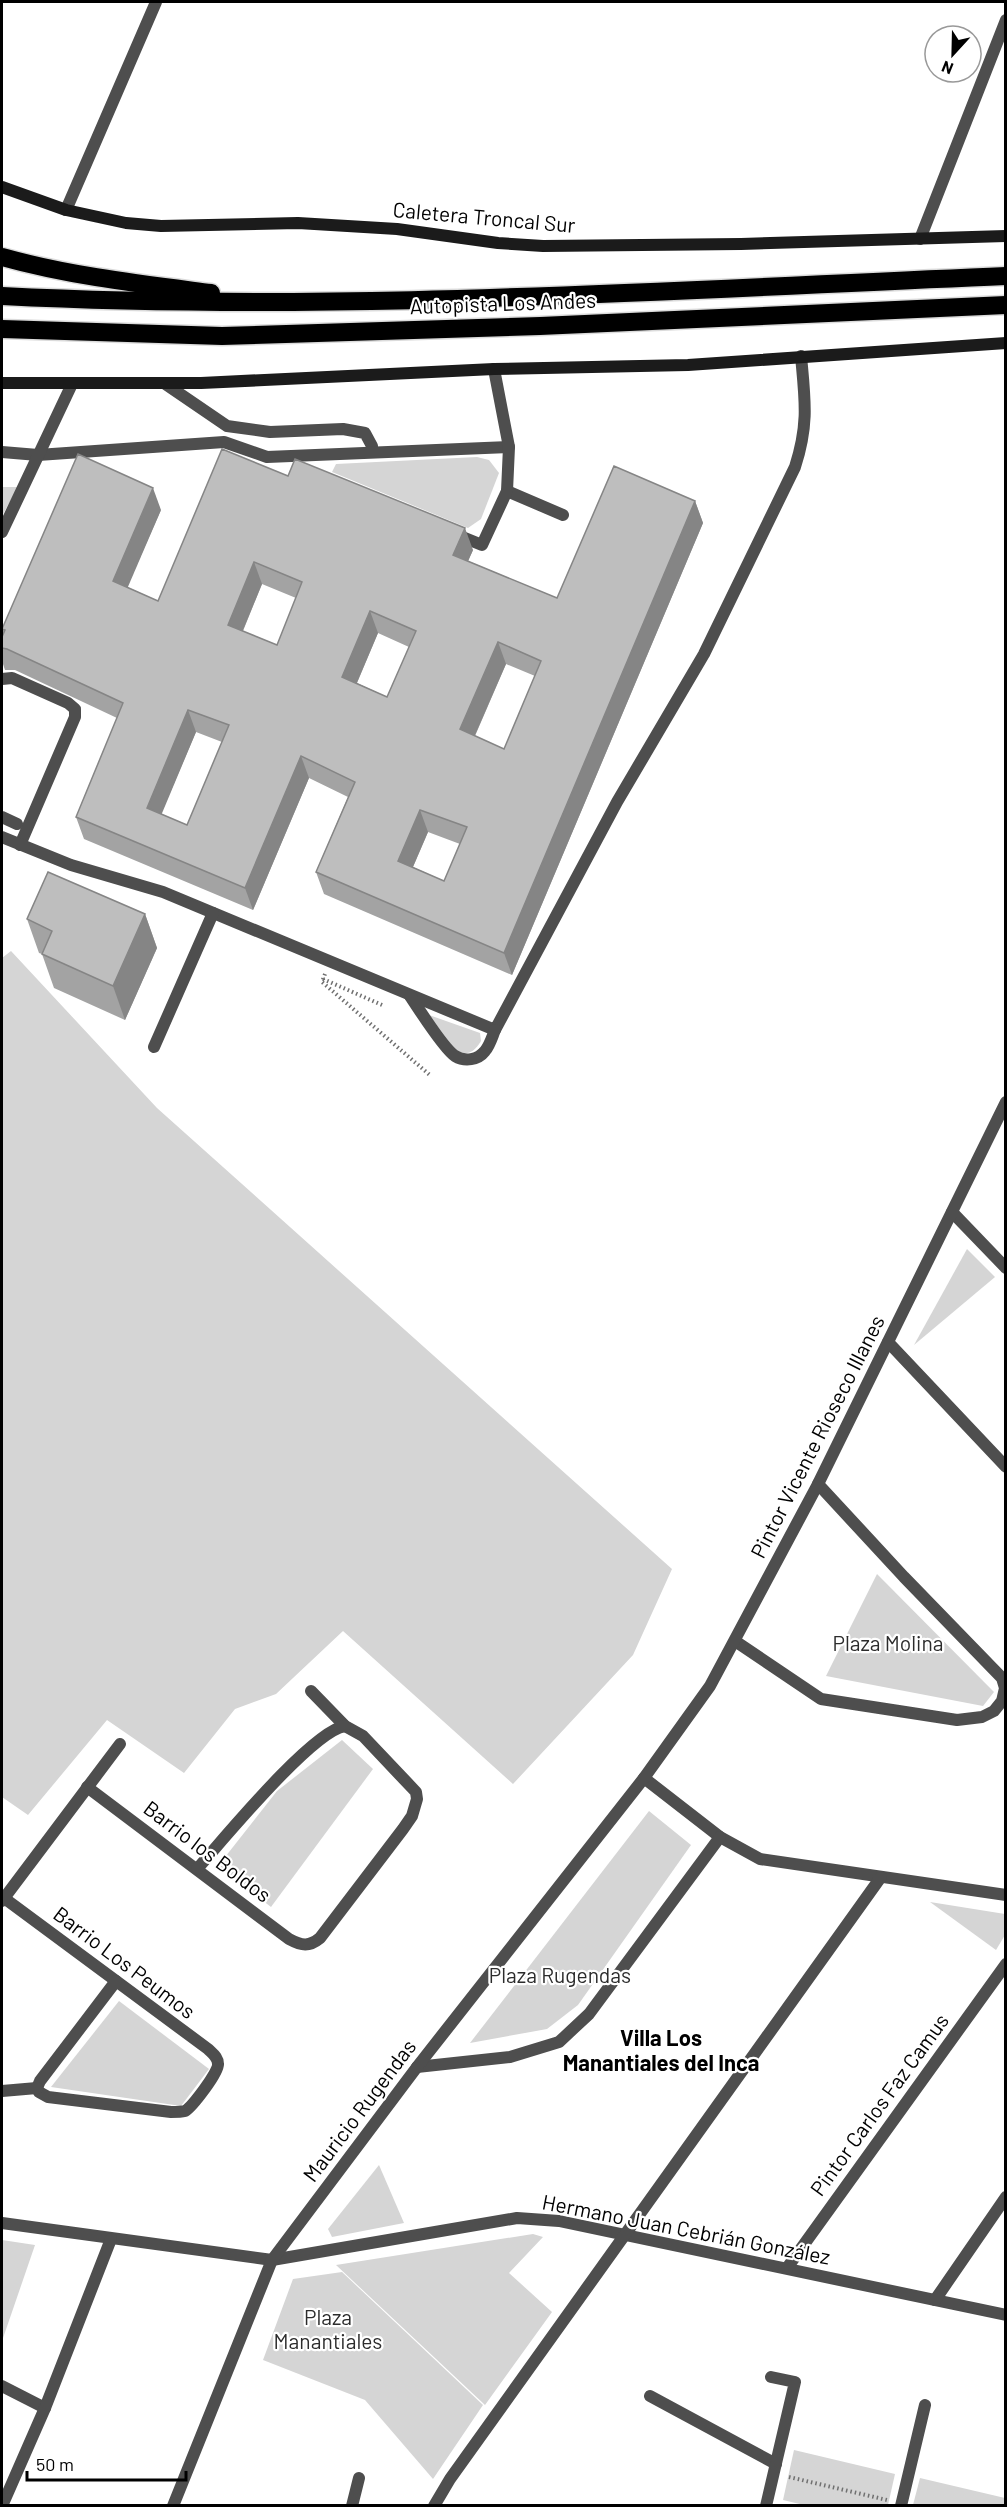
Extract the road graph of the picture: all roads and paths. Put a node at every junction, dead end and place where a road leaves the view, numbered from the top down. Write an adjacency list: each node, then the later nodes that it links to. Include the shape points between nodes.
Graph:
1 (156, 2): 4 (street)
2 (1005, 20): 6 (street)
3 (2, 187): 4 (street, Caletera Troncal Sur)
4 (66, 210): 6 (street, Caletera Troncal Sur, via 161,226 298,223 398,229 543,246)
5 (1005, 237): 6 (street, Caletera Troncal Sur)
6 (920, 239)
7 (2, 257): 10 (highway, via 40,268 118,281)
8 (1005, 276): 10 (highway, Autopista Los Andes)
9 (2, 296): 10 (highway, Autopista Los Andes)
10 (287, 302)
11 (1005, 305): 12 (highway, Autopista Los Andes, via 222,336)
12 (2, 329)
13 (1005, 343): 14 (street)
14 (801, 356): 15 (street, via 688,365); 39 (street, via 806,420 795,468 704,654 616,802)
15 (494, 369): 17 (street); 20 (street)
16 (2, 382): 18 (street)
17 (164, 383): 18 (street); 19 (street, via 227,426 270,432 342,429 365,433)
18 (72, 384): 22 (street)
19 (372, 446)
20 (509, 447): 23 (street); 25 (street)
21 (2, 452): 22 (street)
22 (38, 455): 23 (street, via 224,442); 28 (street)
23 (267, 457): 24 (street)
24 (299, 471)
25 (507, 491): 26 (street); 27 (street, via 482,545)
26 (563, 514)
27 (439, 528)
28 (2, 532)
29 (2, 679): 33 (street, via 12,678 75,709)
30 (2, 817): 31 (street)
31 (17, 824)
32 (2, 837): 33 (street)
33 (20, 845): 34 (street, via 71,865 163,892)
34 (213, 914): 35 (street); 40 (street)
35 (329, 962): 36 (path); 37 (street)
36 (324, 979): 38 (path); 41 (path, via 322,982)
37 (410, 996): 39 (street); 39 (street, via 455,1056 470,1060 480,1056)
38 (381, 1005)
39 (495, 1030)
40 (154, 1047)
41 (431, 1076)
42 (1005, 1102): 43 (street, Pintor Vicente Rioseco Illanes)
43 (952, 1212): 44 (street); 45 (street, Pintor Vicente Rioseco Illanes)
44 (1005, 1268)
45 (888, 1342): 46 (street); 47 (street, Pintor Vicente Rioseco Illanes)
46 (1005, 1467)
47 (818, 1484): 48 (street, Pintor Vicente Rioseco Illanes); 48 (street, via 1002,1678 1002,1701 982,1717 957,1720 821,1699)
48 (735, 1641): 52 (street, Pintor Vicente Rioseco Illanes, via 710,1686)
49 (311, 1690): 50 (street)
50 (345, 1726): 55 (street, via 325,1736 273,1783); 55 (street, Barrio los Boldos, via 363,1736 408,1782 417,1799 404,1828 320,1938 304,1946 289,1939)
51 (120, 1744): 53 (street)
52 (644, 1778): 54 (street); 61 (street, Mauricio Rugendas)
53 (87, 1787): 55 (street, Barrio los Boldos); 58 (street)
54 (720, 1837): 56 (street, via 760,1858); 61 (street, via 589,2014 559,2042 510,2057)
55 (197, 1869)
56 (881, 1877): 57 (street); 66 (street)
57 (1005, 1895)
58 (3, 1900): 60 (street, Barrio Los Peumos)
59 (1005, 1964): 69 (street, Pintor Carlos Faz Camus)
60 (116, 1981): 62 (street); 62 (street, Barrio Los Peumos, via 208,2049 218,2062 217,2070 190,2107 183,2112 171,2112 48,2097)
61 (417, 2067): 68 (street, Mauricio Rugendas)
62 (37, 2088): 63 (street)
63 (2, 2091)
64 (1005, 2197): 70 (street)
65 (2, 2223): 67 (street, Hermano Juan Cebrián González)
66 (625, 2235): 68 (street, Hermano Juan Cebrián González, via 517,2218); 69 (street, Hermano Juan Cebrián González); 82 (street)
67 (111, 2239): 68 (street, Hermano Juan Cebrián González); 76 (street)
68 (272, 2260): 80 (street, Mauricio Rugendas)
69 (787, 2268): 70 (street, Hermano Juan Cebrián González)
70 (935, 2300): 71 (street, Hermano Juan Cebrián González)
71 (1005, 2315)
72 (771, 2377): 77 (street, via 795,2382)
73 (2, 2386): 76 (street)
74 (650, 2396): 77 (street)
75 (925, 2405): 84 (street)
76 (45, 2408): 79 (street)
77 (775, 2469): 83 (street); 84 (path)
78 (359, 2478): 81 (street)
79 (2, 2505)
80 (173, 2505)
81 (352, 2505)
82 (434, 2505)
83 (766, 2505)
84 (901, 2505)

